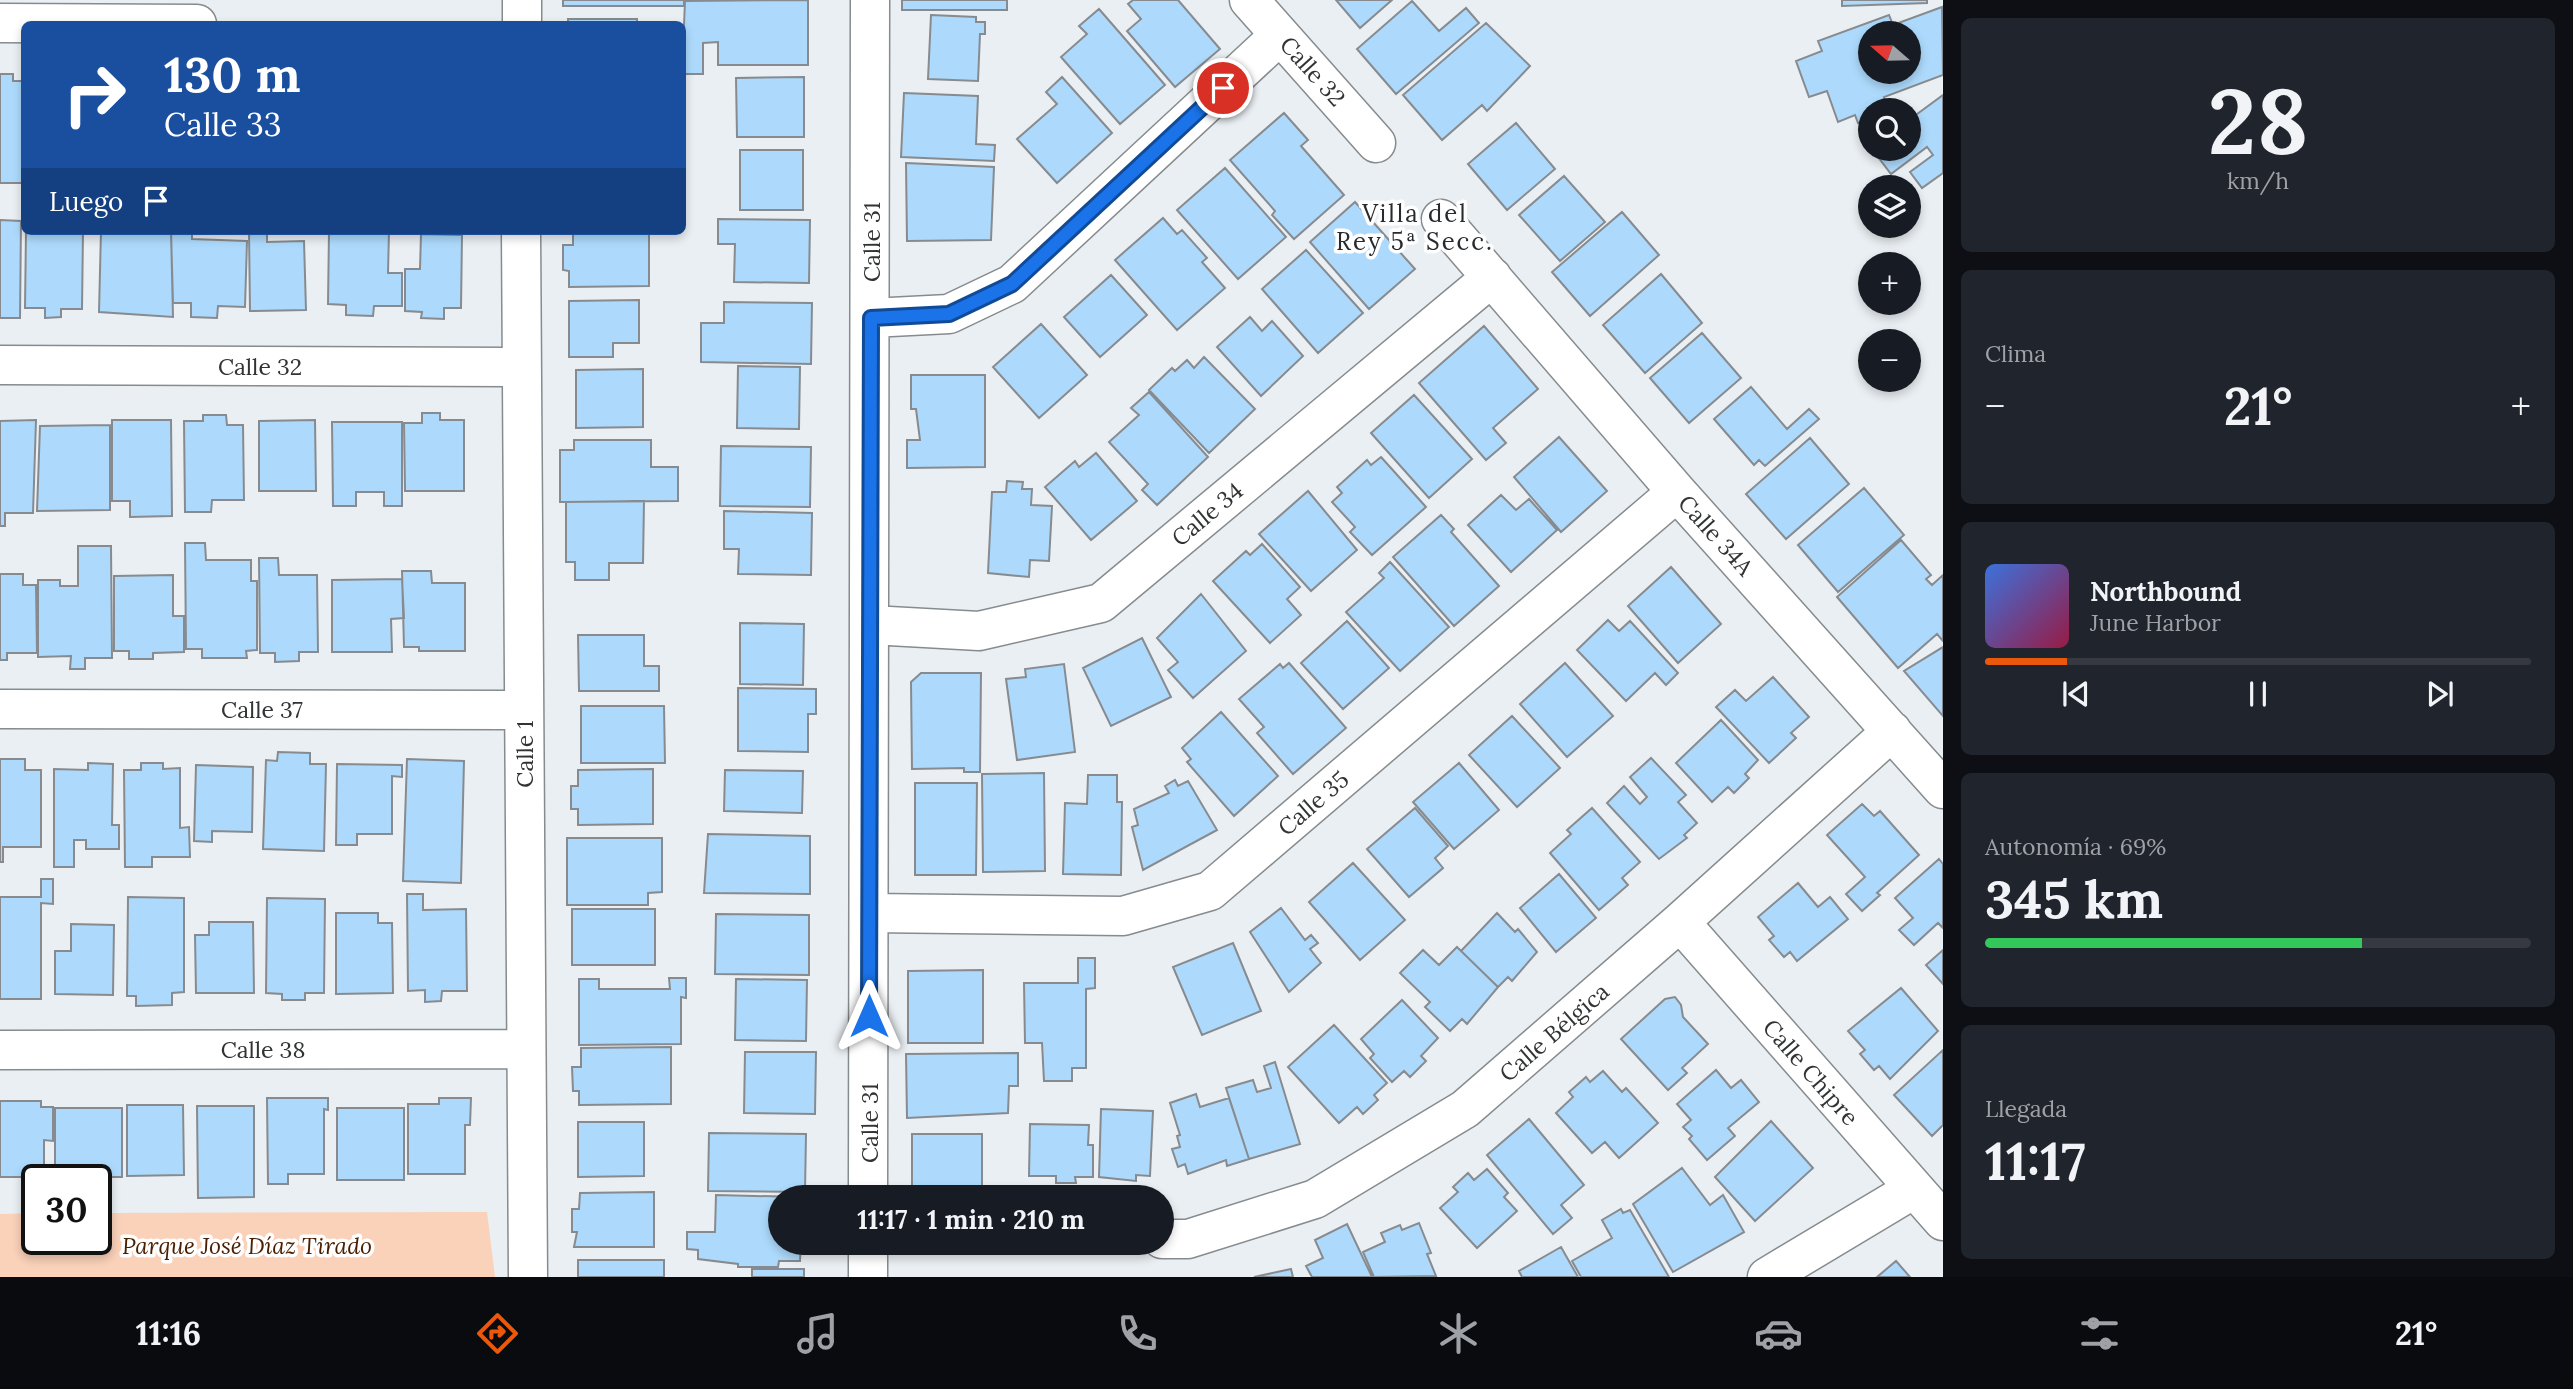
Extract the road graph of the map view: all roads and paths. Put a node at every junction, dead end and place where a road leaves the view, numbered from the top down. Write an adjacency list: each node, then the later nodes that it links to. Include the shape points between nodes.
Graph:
1 (522, 0): 4 (street)
2 (870, 0): 12 (street, Calle 31)
3 (1249, 0): 7 (street, Calle 32)
4 (522, 21)
5 (0, 23): 6 (street)
6 (21, 23)
7 (1280, 35): 8 (street, Calle 32); 12 (street, via 1012,284 949,314)
8 (1376, 143)
9 (1441, 219): 11 (street, Calle 34A)
10 (521, 235): 14 (street, Calle 1)
11 (1492, 277): 15 (street, Calle 34A); 16 (street, Calle 34, via 1101,603 979,631)
12 (871, 318): 16 (street, Calle 31)
13 (0, 365): 14 (street, Calle 32)
14 (520, 367): 18 (street, Calle 1)
15 (1677, 492): 19 (street, Calle 34A); 21 (street, Calle 35, via 1210,891 1123,916)
16 (871, 625): 21 (street, Calle 31)
17 (0, 709): 18 (street, Calle 37)
18 (524, 710): 23 (street, Calle 1)
19 (1892, 731): 20 (street, Calle 34A); 22 (street, Calle Bélgica)
20 (1943, 789)
21 (870, 913): 25 (street, Calle 31)
22 (1681, 922): 26 (street, Calle Chipre); 28 (street, Calle Bélgica, via 1465,1109 1315,1199)
23 (526, 1049): 24 (street, Calle 38); 30 (street, Calle 1)
24 (0, 1050)
25 (868, 1185)
26 (1914, 1189): 27 (street, Calle Chipre); 32 (street)
27 (1943, 1221)
28 (1174, 1239)
29 (868, 1255): 31 (street)
30 (528, 1277)
31 (868, 1277)
32 (1767, 1277)

